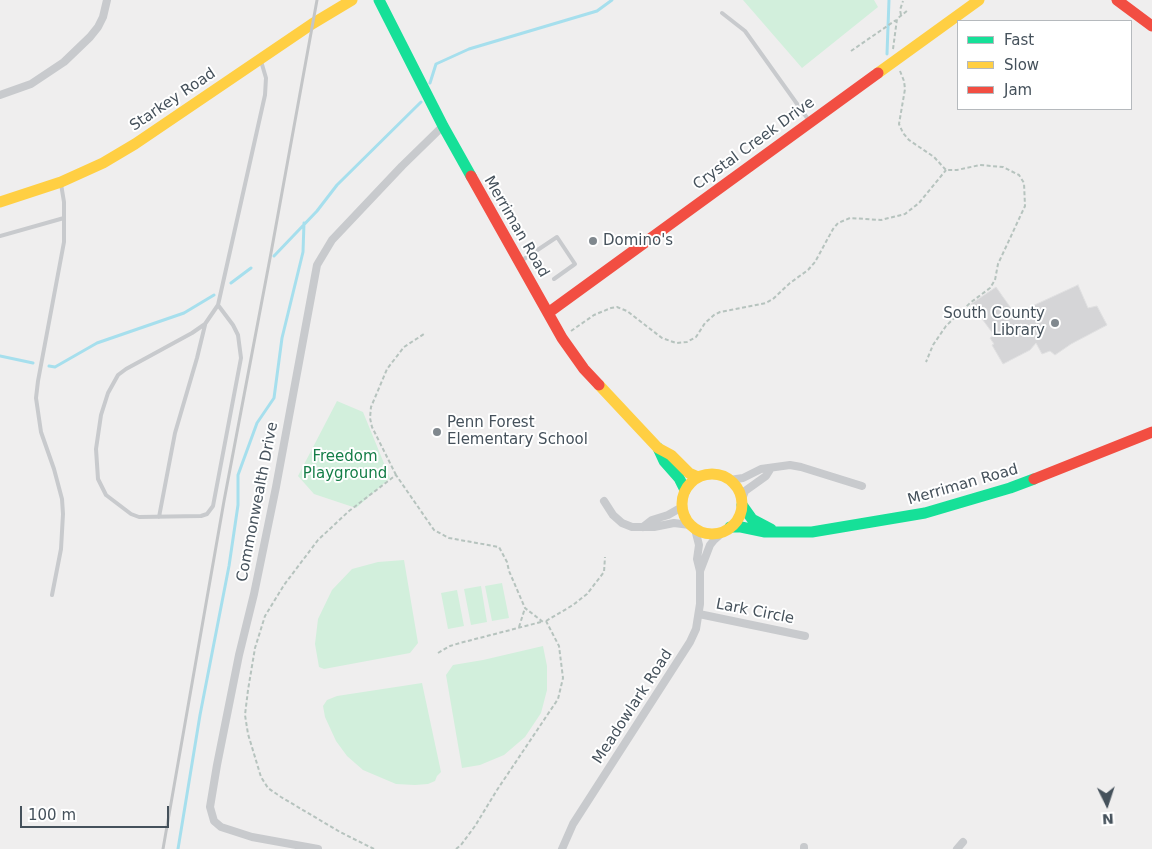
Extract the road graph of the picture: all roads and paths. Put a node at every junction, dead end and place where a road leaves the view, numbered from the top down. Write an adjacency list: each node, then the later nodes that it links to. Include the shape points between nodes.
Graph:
1 (107, 0): 15 (street, via 98,26 64,62 31,84)
2 (352, 0): 13 (main road, Starkey Road)
3 (379, 0): 17 (main road, Merriman Road)
4 (979, 0): 14 (main road, Crystal Creek Drive)
5 (1117, 0): 11 (main road)
6 (903, 1): 9 (path)
7 (908, 10): 9 (path)
8 (722, 13): 16 (lane, via 745,31)
9 (901, 15): 10 (path)
10 (897, 19): 12 (path); 14 (path)
11 (1152, 26)
12 (851, 51)
13 (261, 59): 19 (main road, Starkey Road, via 134,144 103,163); 25 (lane, via 266,78 265,95)
14 (894, 62): 16 (main road, Crystal Creek Drive); 18 (path, via 904,81 900,127 909,140 934,157)
15 (0, 95)
16 (810, 122): 26 (main road, Crystal Creek Drive)
17 (443, 126): 23 (main road, Merriman Road); 57 (street, Commonwealth Drive, via 332,240 317,265 276,487 210,807 214,821 221,828)
18 (946, 170): 29 (path, via 919,203 905,214 881,220 850,218 838,223 815,262 773,299 720,312 687,342 662,338 617,307 594,315); 30 (path, via 980,165 1014,171 1024,182 1025,206 998,264 996,280 946,326)
19 (61, 182): 20 (main road, Starkey Road); 21 (lane)
20 (0, 202)
21 (64, 218): 22 (lane); 49 (lane, via 64,242 36,398 41,432 62,500 64,532)
22 (0, 236)
23 (519, 262): 24 (lane, via 557,238 575,264); 26 (main road, Merriman Road)
24 (554, 279)
25 (218, 305): 27 (lane); 42 (lane, via 238,335 241,358 213,506 207,514 200,516)
26 (548, 313): 29 (main road, Merriman Road)
27 (205, 324): 42 (lane, via 175,433); 42 (lane, via 118,375 101,415 96,449 101,488 106,496 131,514)
28 (424, 334): 34 (path, via 404,347 387,369 371,407 372,427)
29 (562, 338): 32 (main road, Merriman Road, via 584,369)
30 (926, 362)
31 (1152, 432): 46 (main road, Merriman Road, via 1043,476 925,513 827,530)
32 (658, 448): 35 (main road, Merriman Road); 38 (main road, Merriman Road)
33 (771, 468): 36 (street); 37 (street, via 780,465 801,467); 40 (street, via 766,476 745,491)
34 (396, 475): 50 (path, via 434,530 449,538 499,547); 58 (path, via 318,540 284,585 265,616 245,715 254,756 268,788)
35 (698, 477): 36 (main road, via 715,474); 38 (main road)
36 (730, 480): 40 (main road, via 736,485)
37 (862, 486)
38 (685, 490): 41 (main road)
39 (604, 501): 43 (street, via 622,523)
40 (742, 502): 45 (main road, via 738,518); 46 (main road, Merriman Road, via 752,519)
41 (682, 507): 43 (street); 44 (main road, via 686,520)
42 (159, 517)
43 (643, 527): 44 (street, via 674,523)
44 (693, 527): 45 (main road, via 709,534); 48 (street, Meadowlark Road, via 699,540 697,559)
45 (727, 529): 46 (main road, Merriman Road, via 741,527); 48 (street, Meadowlark Road, via 714,540)
46 (774, 531)
47 (605, 557): 52 (path, via 604,572 587,594)
48 (700, 571): 51 (street, Meadowlark Road)
49 (52, 595)
50 (525, 608): 52 (path); 53 (path)
51 (699, 614): 54 (street, Lark Circle); 60 (street, Meadowlark Road, via 690,642 573,824)
52 (544, 622): 53 (path); 59 (path, via 559,646 563,678 558,699 475,826)
53 (519, 628): 55 (path, via 460,642)
54 (805, 636)
55 (438, 653)
56 (964, 842): 61 (street)
57 (318, 849)
58 (374, 849)
59 (456, 849)
60 (562, 849)
61 (958, 849)

